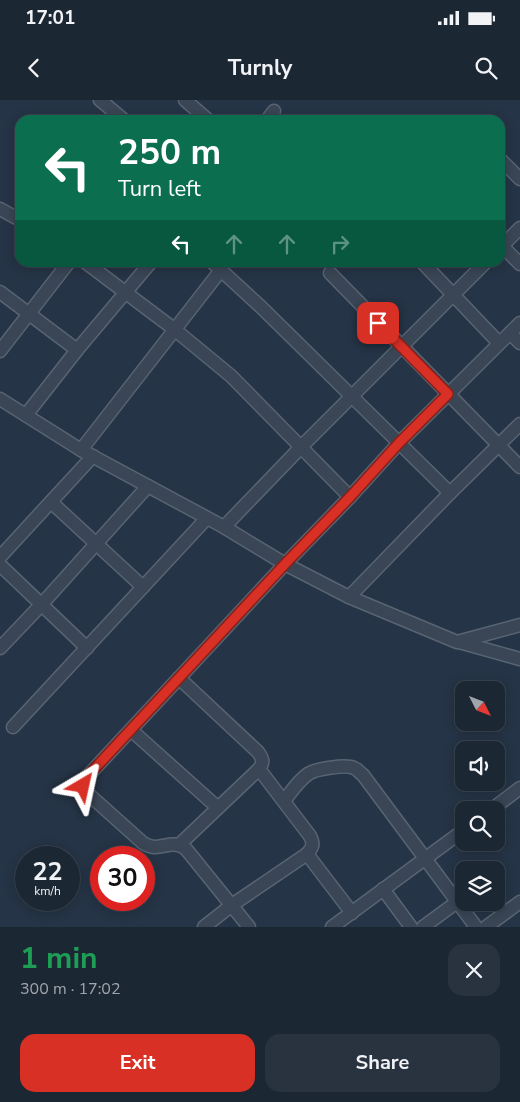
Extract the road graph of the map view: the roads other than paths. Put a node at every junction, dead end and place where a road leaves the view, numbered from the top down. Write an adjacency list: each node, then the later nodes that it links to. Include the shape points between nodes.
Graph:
1 (100, 100): 3 (street)
2 (185, 100): 4 (street)
3 (118, 115)
4 (202, 115)
5 (505, 164): 6 (street)
6 (520, 179)
7 (0, 209): 8 (street)
8 (15, 217)
9 (520, 228): 10 (street)
10 (505, 242)
11 (505, 250): 12 (street)
12 (520, 264)
13 (65, 267): 24 (street)
14 (92, 267): 22 (street)
15 (147, 267): 22 (street)
16 (216, 267): 26 (street)
17 (218, 267): 34 (street)
18 (427, 267): 23 (street)
19 (481, 267): 23 (street)
20 (330, 273): 30 (street)
21 (0, 292): 24 (street)
22 (126, 293): 26 (street); 31 (street)
23 (454, 296): 28 (street); 30 (street)
24 (30, 314): 31 (street); 32 (street)
25 (520, 322): 27 (street)
26 (174, 329): 39 (street, via 231,376); 41 (street)
27 (510, 333): 28 (street); 29 (street)
28 (499, 343): 33 (street)
29 (520, 343)
30 (402, 348): 33 (street); 34 (street)
31 (77, 350): 36 (street)
32 (0, 351)
33 (448, 394): 38 (street); 40 (street)
34 (352, 397): 38 (street); 39 (street)
35 (0, 399): 36 (street)
36 (26, 415): 41 (street)
37 (520, 424): 40 (street)
38 (399, 443): 45 (street); 46 (street)
39 (302, 446): 46 (street); 49 (street)
40 (498, 446): 43 (street); 45 (street)
41 (81, 450): 42 (street)
42 (93, 456): 44 (street); 47 (street)
43 (520, 467)
44 (148, 486): 48 (street); 50 (street)
45 (450, 493): 55 (street)
46 (350, 497): 52 (street)
47 (51, 502): 50 (street); 51 (street)
48 (207, 518): 49 (street); 54 (street)
49 (224, 527): 52 (street)
50 (96, 544): 54 (street); 56 (street)
51 (0, 557)
52 (285, 564): 55 (street); 62 (street)
53 (0, 565): 56 (street)
54 (143, 587): 60 (street)
55 (349, 597): 58 (street)
56 (41, 605): 59 (street); 60 (street)
57 (520, 625): 58 (street)
58 (457, 642): 61 (street)
59 (0, 648)
60 (87, 648): 63 (street)
61 (520, 659)
62 (179, 678): 64 (street); 65 (street, via 258,752 262,758)
63 (13, 727)
64 (131, 730): 69 (street); 71 (street, via 84,780 83,786 143,843 150,847)
65 (259, 769): 68 (street); 69 (street)
66 (520, 788): 67 (street)
67 (502, 801)
68 (284, 802): 72 (street, via 313,842); 73 (street, via 309,773 337,767 355,768)
69 (217, 807): 71 (street)
70 (455, 837): 73 (street)
71 (180, 844): 78 (street)
72 (307, 854): 78 (street); 80 (street)
73 (425, 859): 74 (street); 75 (street)
74 (383, 890): 80 (street); 84 (street)
75 (455, 899)
76 (520, 902): 87 (street)
77 (455, 903): 85 (street)
78 (232, 905): 82 (street); 83 (street)
79 (464, 911): 86 (street)
80 (352, 913): 81 (street)
81 (339, 925)
82 (204, 927)
83 (249, 927)
84 (410, 927)
85 (423, 927)
86 (476, 927)
87 (486, 927)

